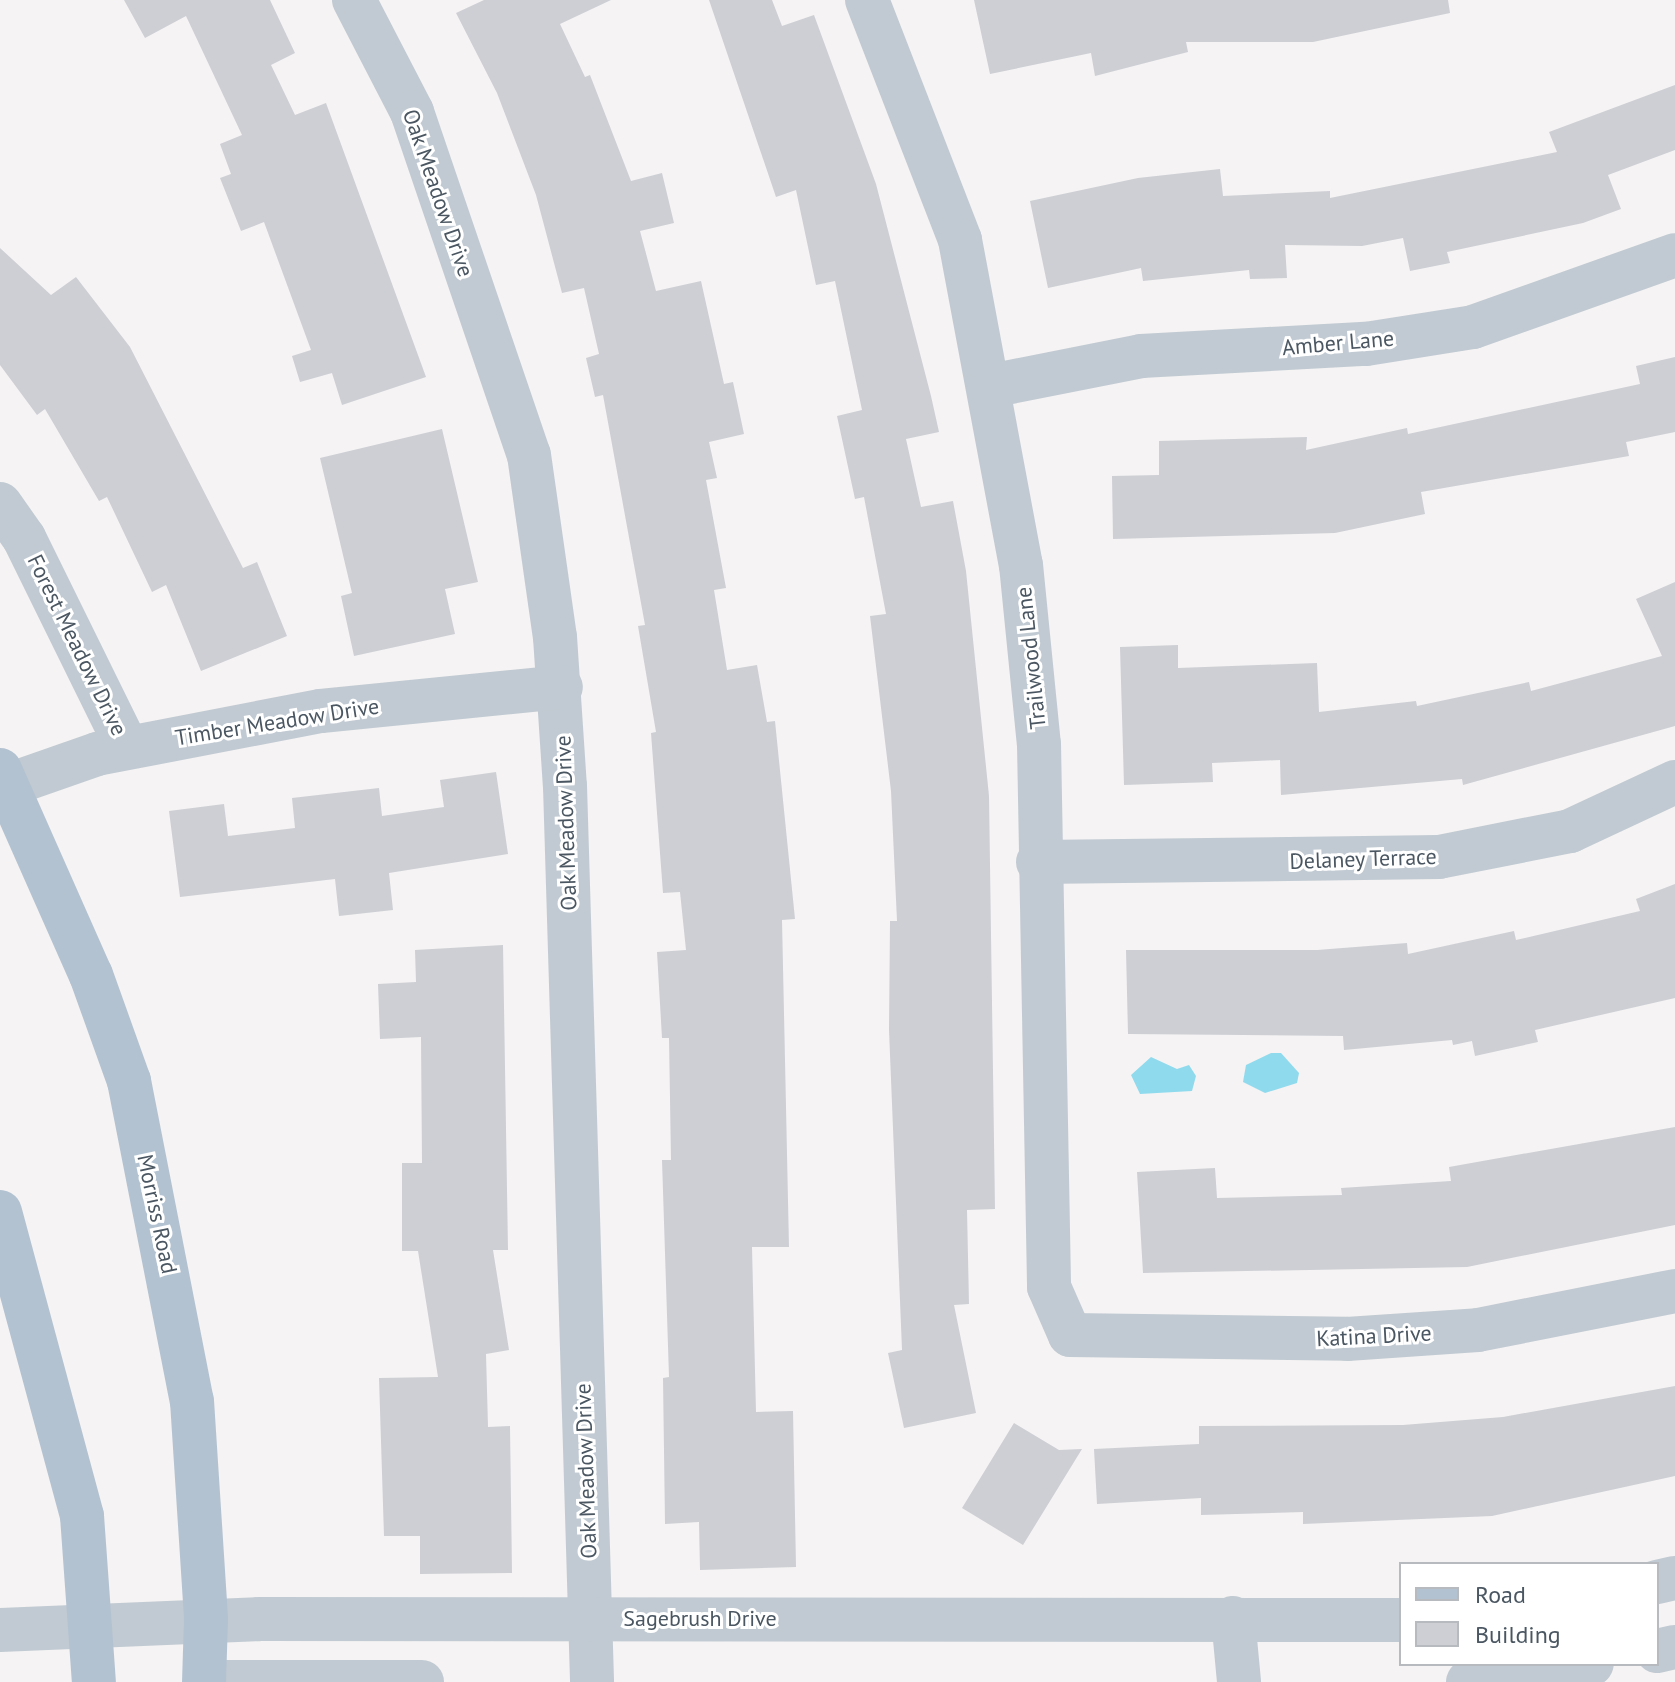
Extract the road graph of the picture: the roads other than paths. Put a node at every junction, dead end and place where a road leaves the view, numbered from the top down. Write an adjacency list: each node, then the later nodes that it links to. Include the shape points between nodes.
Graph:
1 (354, 0): 6 (street, Oak Meadow Drive, via 412,112 529,455)
2 (867, 0): 4 (street, Trailwood Lane, via 960,240)
3 (1675, 255): 4 (street, Amber Lane, via 1473,327 1366,344 1141,356)
4 (990, 386): 10 (street, Trailwood Lane, via 1035,675)
5 (0, 504): 7 (street, Forest Meadow Drive, via 24,538)
6 (561, 687): 7 (street, Timber Meadow Drive, via 321,711); 16 (street, Oak Meadow Drive)
7 (127, 747): 8 (street, Timber Meadow Drive)
8 (3, 781): 15 (main road, Morriss Road, via 129,1081 192,1401)
9 (1675, 782): 10 (street, Delaney Terrace, via 1570,831 1439,857)
10 (1038, 862): 13 (street, Trailwood Lane, via 1049,1287)
11 (0, 1212): 18 (main road, via 82,1516)
12 (1675, 1291): 13 (street, Katina Drive, via 1478,1330 1347,1339)
13 (1070, 1335)
14 (1233, 1618): 16 (street, Sagebrush Drive); 17 (street, Sagebrush Drive); 26 (street)
15 (206, 1619): 16 (street, Sagebrush Drive); 18 (street, Sagebrush Drive); 22 (main road, Morriss Road)
16 (590, 1619): 25 (street, Oak Meadow Drive)
17 (1399, 1620)
18 (91, 1625): 19 (street, Sagebrush Drive); 21 (main road)
19 (0, 1630)
20 (1578, 1666): 27 (street)
21 (94, 1682)
22 (204, 1682)
23 (222, 1682): 24 (street)
24 (422, 1682)
25 (592, 1682)
26 (1239, 1682)
27 (1468, 1682)

